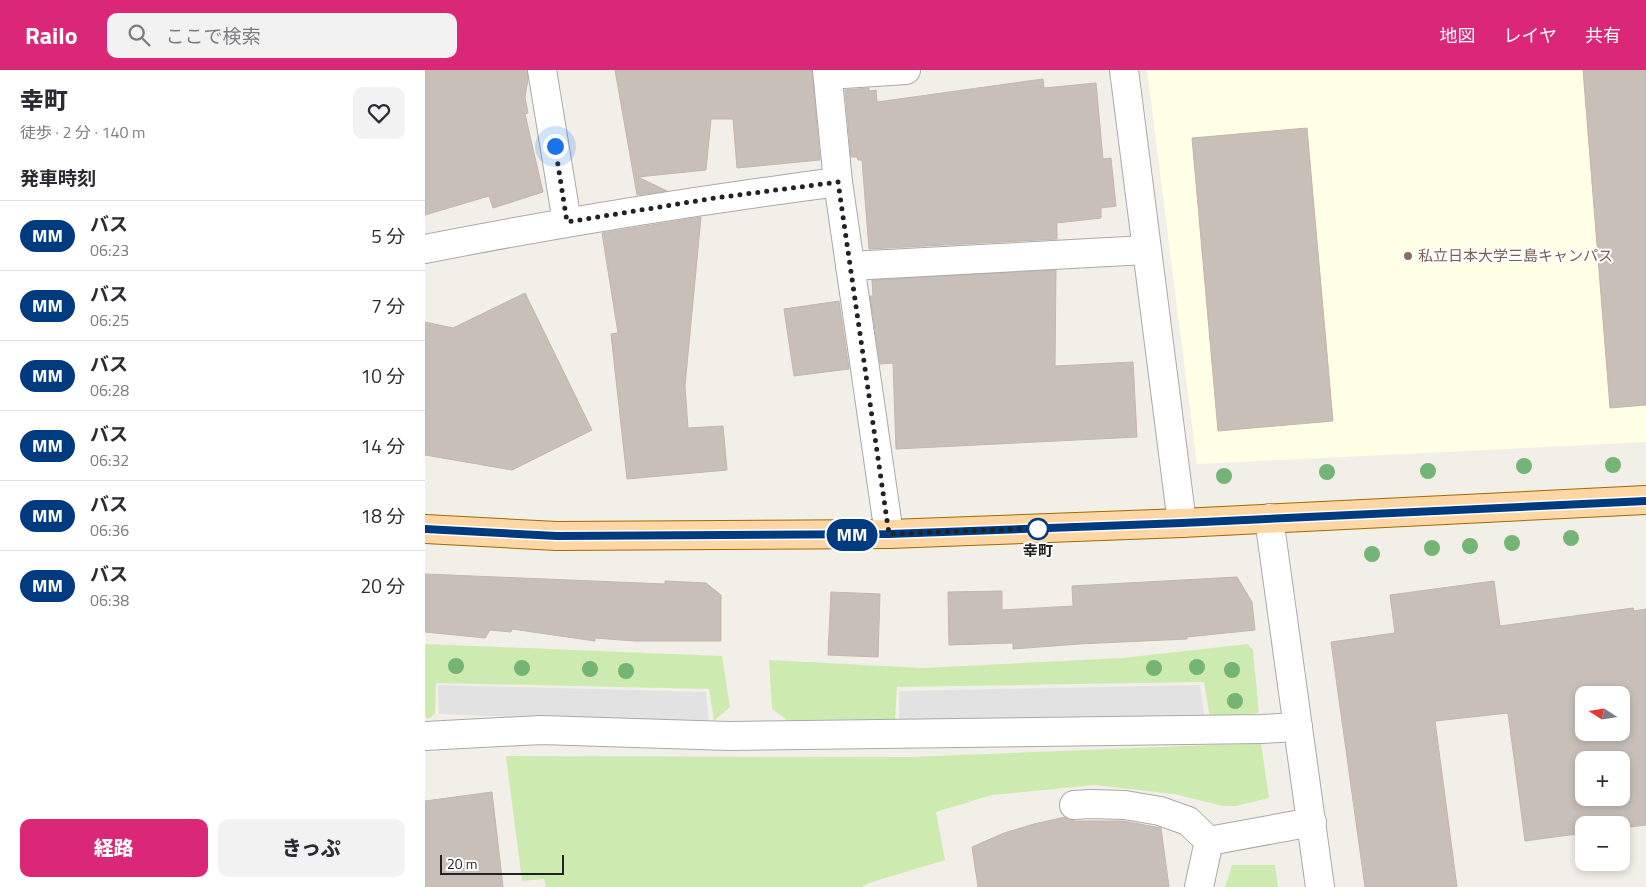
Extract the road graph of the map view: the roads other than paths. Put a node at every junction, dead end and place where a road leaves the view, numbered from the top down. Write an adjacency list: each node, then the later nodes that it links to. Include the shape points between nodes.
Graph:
1 (542, 70): 6 (street)
2 (906, 70): 4 (street)
3 (1124, 70): 8 (street)
4 (828, 72): 5 (street)
5 (838, 182): 6 (street); 9 (street)
6 (567, 222): 7 (street)
7 (425, 249)
8 (1146, 250): 9 (street); 12 (street)
9 (850, 266): 14 (street)
10 (1646, 500): 11 (main road)
11 (1269, 518): 12 (main road); 15 (street)
12 (1182, 523): 14 (main road)
13 (425, 529): 14 (main road, via 557,536)
14 (889, 534)
15 (1298, 727): 16 (street, via 729,736 541,730); 18 (street)
16 (425, 736)
17 (1073, 805): 19 (street, via 1125,805 1159,811 1188,821)
18 (1312, 822): 19 (street); 21 (street)
19 (1209, 841): 20 (street)
20 (1199, 887)
21 (1321, 887)

